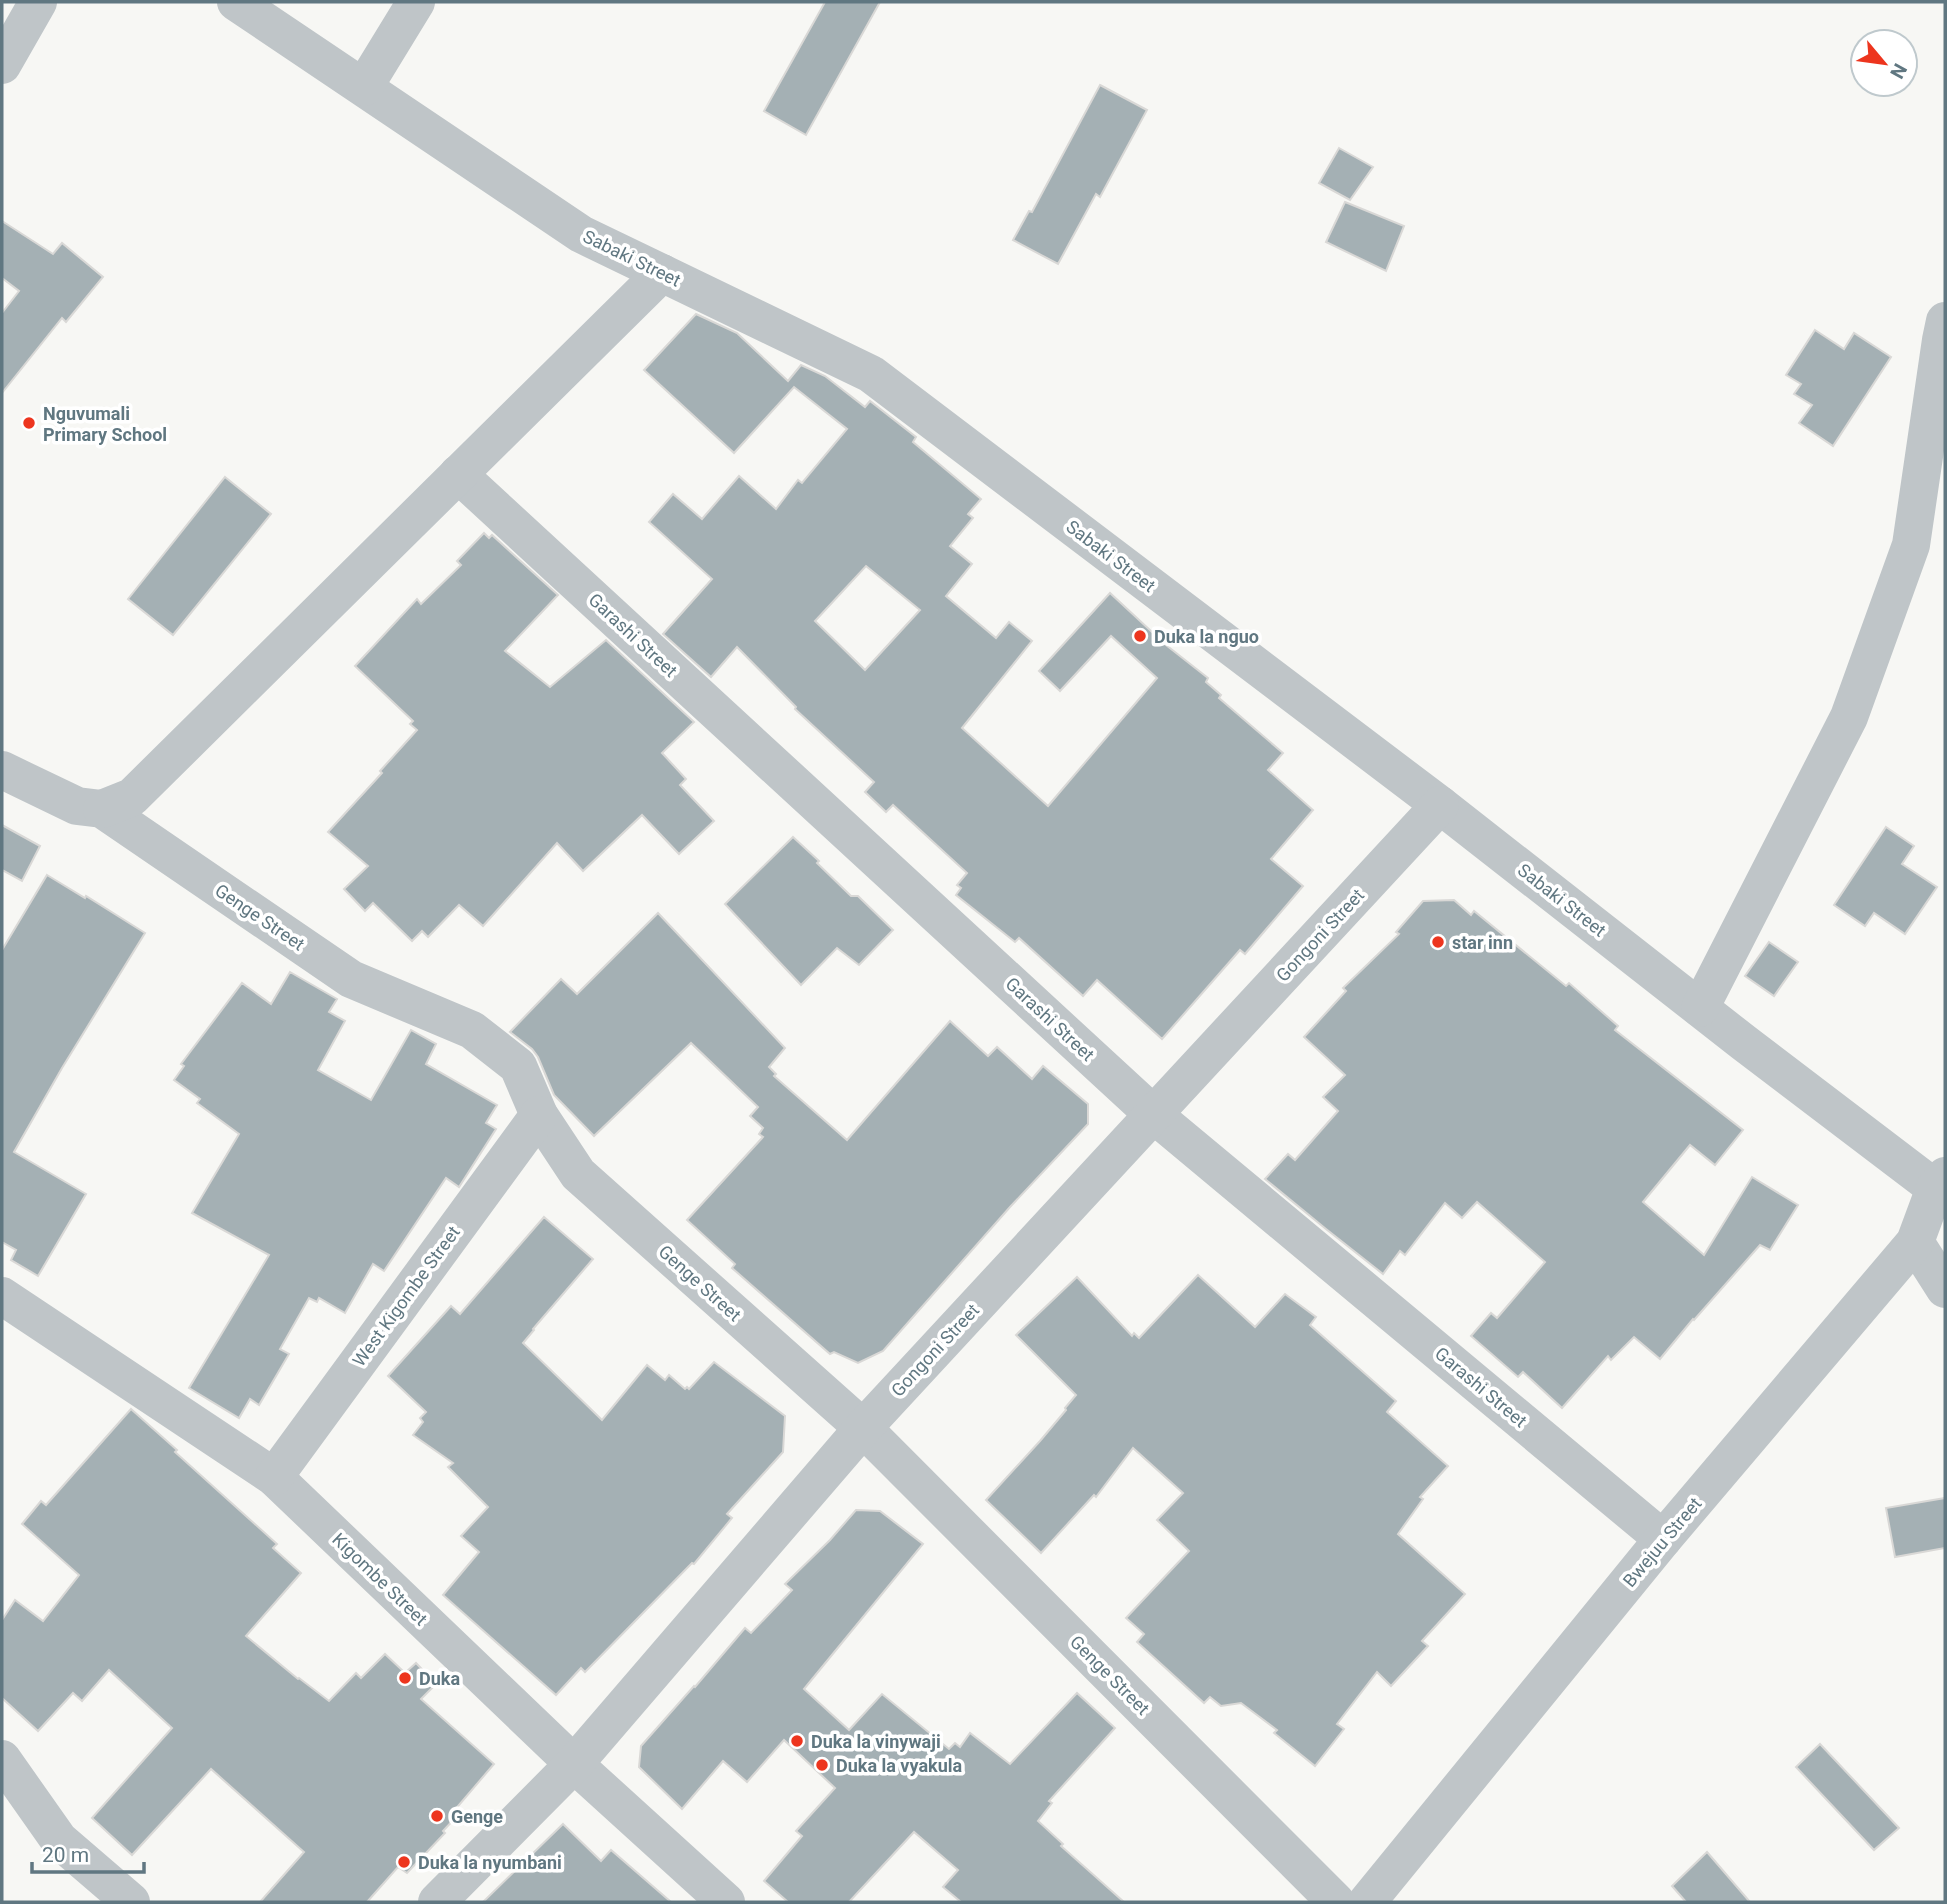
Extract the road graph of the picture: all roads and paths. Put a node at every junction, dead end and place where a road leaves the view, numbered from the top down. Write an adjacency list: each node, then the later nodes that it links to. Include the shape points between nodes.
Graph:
1 (38, 2): 4 (street)
2 (236, 2): 5 (street, Sabaki Street)
3 (416, 2): 5 (street)
4 (2, 65)
5 (364, 87): 6 (street, Sabaki Street, via 581,234)
6 (662, 273): 8 (street); 10 (street, Sabaki Street, via 872,374)
7 (1945, 321): 12 (street, via 1911,545 1849,717)
8 (458, 474): 11 (street, via 132,797); 14 (street, Garashi Street)
9 (2, 771): 11 (street, Genge Street, via 77,806)
10 (1440, 805): 12 (street, Sabaki Street); 14 (street, Gongoni Street)
11 (102, 809): 13 (street, Genge Street, via 351,979 472,1030 518,1066)
12 (1700, 1008): 15 (street, Sabaki Street)
13 (539, 1115): 19 (street, Genge Street, via 578,1174); 20 (street, West Kigombe Street)
14 (1154, 1115): 19 (street, Gongoni Street); 21 (street, Garashi Street)
15 (1940, 1182): 16 (street, Bwejuu Street)
16 (1915, 1242): 17 (street); 21 (street, Bwejuu Street)
17 (1945, 1289)
18 (2, 1296): 20 (street, Kigombe Street)
19 (863, 1427): 23 (street, Gongoni Street); 27 (street, Genge Street)
20 (274, 1477): 23 (street, Kigombe Street)
21 (1663, 1539): 28 (street, Bwejuu Street)
22 (2, 1759): 24 (street, via 59,1840)
23 (574, 1764): 25 (street, Gongoni Street); 26 (street, Kigombe Street)
24 (131, 1902)
25 (437, 1902)
26 (726, 1902)
27 (1336, 1902)
28 (1367, 1902)

